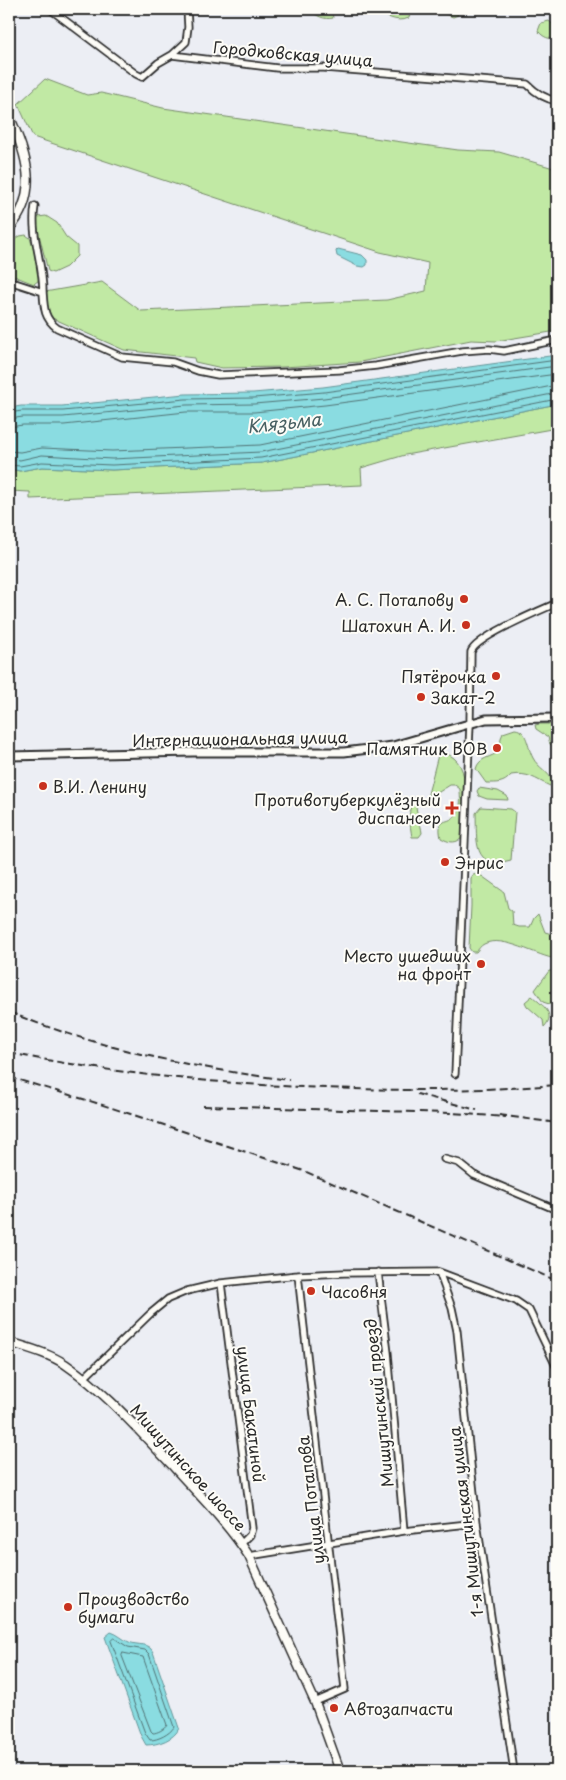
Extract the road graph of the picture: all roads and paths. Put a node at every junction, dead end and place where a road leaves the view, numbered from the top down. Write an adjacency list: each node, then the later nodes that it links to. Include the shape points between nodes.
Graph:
1 (50, 9): 3 (street, via 136,74 142,76)
2 (187, 9): 3 (street, via 186,42)
3 (172, 55): 4 (street, Городковская улица, via 277,68 324,68 527,84 534,92)
4 (557, 101)
5 (9, 116): 7 (main road, via 28,172 21,212)
6 (35, 206): 9 (street, via 35,240 40,256)
7 (9, 229)
8 (9, 281): 9 (street)
9 (43, 292): 10 (street, via 46,316 57,328 122,357 172,362 218,374 339,370 462,351 504,351)
10 (557, 340)
11 (557, 603): 13 (street, via 504,628 472,649)
12 (557, 718): 13 (street, Интернациональная улица, via 486,720)
13 (470, 724): 14 (street, Интернациональная улица, via 393,746 344,752); 15 (street)
14 (9, 756)
15 (455, 1074)
16 (444, 1159): 17 (street)
17 (557, 1210)
18 (378, 1272): 19 (street); 20 (street); 26 (street, Мишутинский проезд)
19 (439, 1272): 23 (street, via 516,1301 529,1310); 25 (street, 1-я Мишутинская улица, via 457,1331)
20 (298, 1275): 21 (street); 27 (street, улица Потапова)
21 (221, 1283): 24 (street, via 168,1299); 28 (street, улица Бакатиной, via 252,1528)
22 (9, 1342): 24 (main road, Мишутинское шоссе, via 54,1358)
23 (557, 1368)
24 (84, 1378): 28 (main road, Мишутинское шоссе, via 128,1419 216,1512)
25 (477, 1523): 26 (street); 32 (street, 1-я Мишутинская улица)
26 (404, 1531): 27 (street)
27 (329, 1543): 29 (street); 30 (street, улица Потапова, via 345,1689)
28 (241, 1544): 29 (main road, Мишутинское шоссе)
29 (249, 1556): 30 (main road, Мишутинское шоссе)
30 (315, 1702): 31 (main road, Мишутинское шоссе)
31 (340, 1771)
32 (514, 1771)

